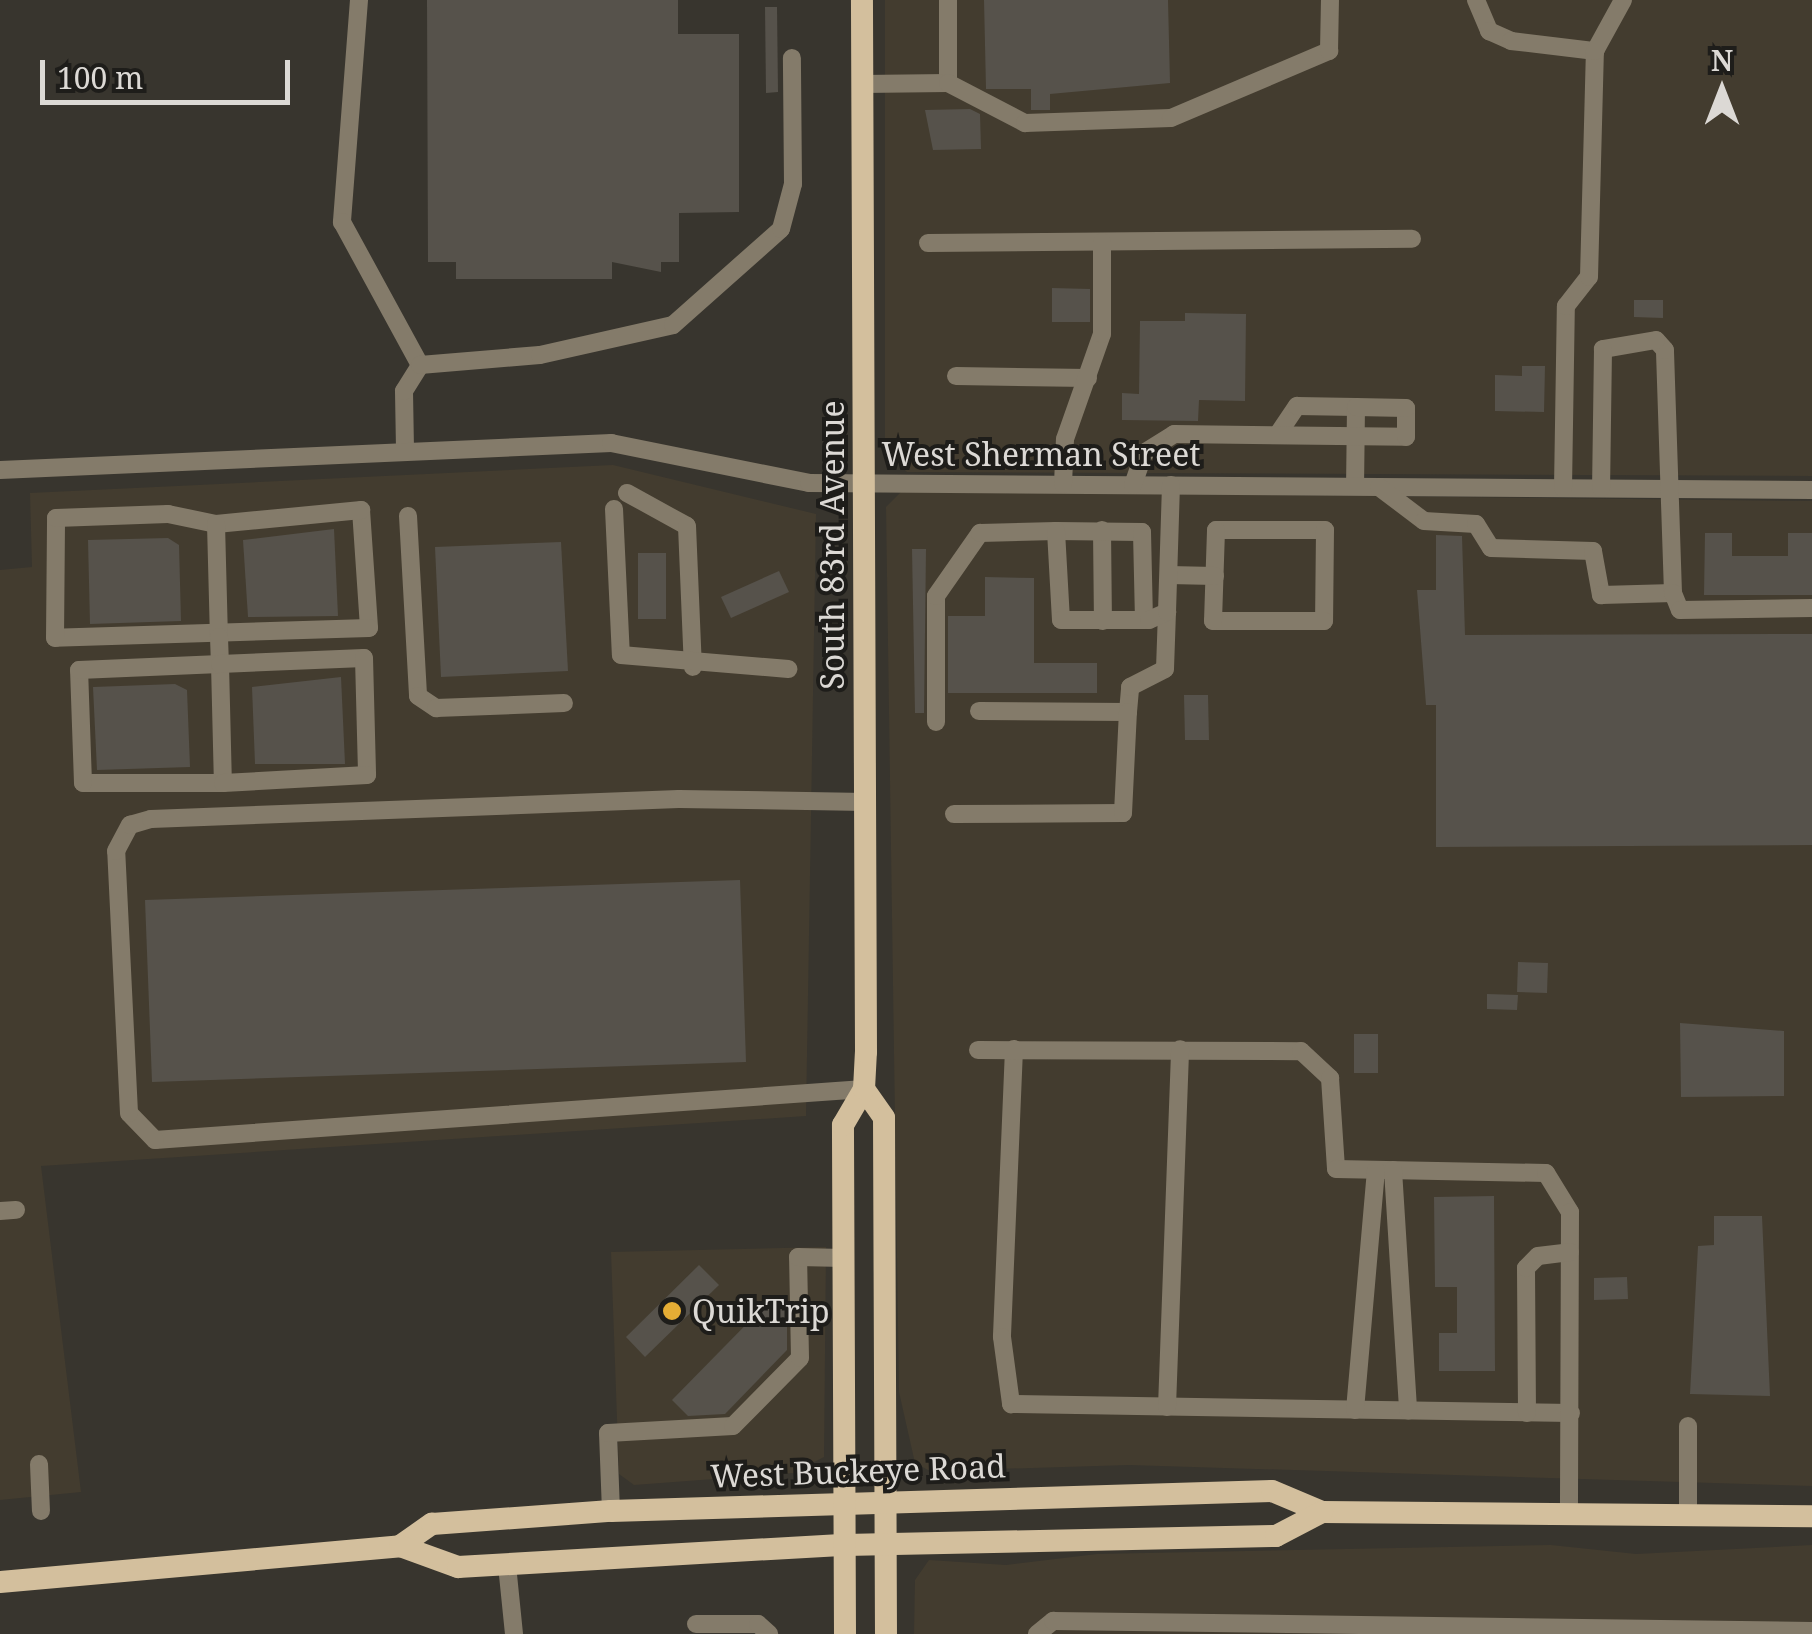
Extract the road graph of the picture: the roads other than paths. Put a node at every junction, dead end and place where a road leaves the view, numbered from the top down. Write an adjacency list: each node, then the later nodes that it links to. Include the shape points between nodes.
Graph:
1 (358, 0): 14 (street, via 342,222)
2 (862, 0): 10 (main road, South 83rd Avenue)
3 (948, 0): 9 (street)
4 (1330, 0): 9 (street, via 1329,51 1170,118 1026,123)
5 (1476, 0): 7 (street, via 1500,36)
6 (1622, 0): 7 (street)
7 (1595, 51): 28 (street, via 1589,277 1566,306)
8 (792, 58): 14 (street, via 790,209 727,282 660,329 540,354)
9 (948, 82): 10 (street)
10 (862, 84): 22 (main road, South 83rd Avenue)
11 (1412, 239): 12 (street)
12 (1102, 242): 13 (street); 16 (street, via 1102,334)
13 (928, 243)
14 (420, 365): 20 (street, via 404,391)
15 (956, 376): 16 (street)
16 (1088, 378): 23 (street, via 1065,439)
17 (1356, 407): 18 (street, via 1296,406); 19 (street); 19 (street, via 1406,408 1406,436)
18 (1278, 434): 19 (street); 24 (street, via 1164,436 1137,464)
19 (1356, 436): 26 (street)
20 (405, 449): 21 (street, West Sherman Street); 22 (street, West Sherman Street, via 637,444 776,478)
21 (0, 470)
22 (864, 484): 23 (street, West Sherman Street); 54 (main road, South 83rd Avenue)
23 (1064, 484): 24 (street, West Sherman Street)
24 (1133, 485): 25 (street, West Sherman Street)
25 (1170, 485): 26 (street, West Sherman Street); 38 (street)
26 (1355, 486): 27 (street, West Sherman Street)
27 (1379, 486): 28 (street, West Sherman Street); 40 (street, via 1424,520 1476,524 1491,548 1593,551 1601,594)
28 (1563, 488): 29 (street, West Sherman Street)
29 (1601, 488): 30 (street, West Sherman Street); 30 (street, via 1603,349 1656,340 1665,350)
30 (1674, 489): 31 (street, West Sherman Street); 40 (street)
31 (1812, 490)
32 (627, 493): 47 (street, via 687,526)
33 (614, 509): 47 (street, via 620,655)
34 (408, 516): 49 (street, via 418,696 436,708)
35 (216, 524): 45 (street); 45 (street, via 362,510 369,628); 45 (street, via 168,514 56,518 55,638)
36 (1102, 530): 37 (street); 43 (street); 44 (street, via 1142,532)
37 (1056, 531): 43 (street, via 1058,618); 52 (street, via 984,531 936,596)
38 (1169, 575): 39 (street); 42 (street)
39 (1215, 576): 39 (street, via 1213,621 1324,621 1325,530 1216,530)
40 (1674, 594): 41 (street, via 1680,610)
41 (1812, 608)
42 (1167, 612): 44 (street); 51 (street, via 1165,669 1130,686)
43 (1103, 620): 44 (street)
44 (1144, 620)
45 (219, 637): 46 (street)
46 (220, 664): 53 (street); 53 (street, via 79,670 83,783); 53 (street, via 364,658 366,775)
47 (694, 667): 48 (street)
48 (788, 668)
49 (564, 703)
50 (979, 711): 51 (street)
51 (1128, 712): 55 (street, via 1123,813)
52 (936, 722)
53 (223, 782)
54 (866, 802): 59 (main road, South 83rd Avenue); 59 (street, via 679,799 151,818 130,824 116,851 129,1114 155,1140)
55 (954, 814)
56 (1014, 1049): 57 (street); 58 (street); 63 (street, via 1002,1338 1011,1404)
57 (1180, 1049): 60 (street, via 1301,1051 1330,1078 1336,1170); 63 (street)
58 (978, 1050)
59 (864, 1090): 62 (main road, South 83rd Avenue, via 843,1125); 70 (main road, South 83rd Avenue, via 884,1118)
60 (1384, 1170): 61 (street, via 1546,1173 1570,1212); 64 (street); 65 (street)
61 (1570, 1252): 66 (street, via 1538,1256 1526,1268); 67 (street)
62 (844, 1258): 71 (main road, South 83rd Avenue); 72 (street, via 798,1257 800,1358 732,1426 608,1433)
63 (1167, 1407): 64 (street)
64 (1355, 1410): 65 (street)
65 (1408, 1411): 66 (street)
66 (1527, 1413): 67 (street)
67 (1571, 1413): 75 (street)
68 (1688, 1426): 76 (street)
69 (39, 1464): 73 (street)
70 (888, 1502): 71 (main road, West Buckeye Road); 74 (main road, West Buckeye Road, via 1272,1491); 79 (main road, South 83rd Avenue)
71 (845, 1503): 72 (main road, West Buckeye Road); 78 (main road, South 83rd Avenue)
72 (610, 1510): 80 (main road, West Buckeye Road, via 432,1524)
73 (41, 1511)
74 (1322, 1512): 75 (main road, West Buckeye Road); 79 (main road, West Buckeye Road, via 1276,1536)
75 (1570, 1514): 76 (main road, West Buckeye Road)
76 (1688, 1515): 77 (main road, West Buckeye Road)
77 (1812, 1516)
78 (845, 1545): 79 (main road, West Buckeye Road); 81 (main road, West Buckeye Road); 87 (main road, South 83rd Avenue)
79 (887, 1545): 88 (main road, South 83rd Avenue)
80 (400, 1546): 81 (main road, West Buckeye Road, via 458,1568); 82 (main road, West Buckeye Road)
81 (507, 1565): 85 (street)
82 (0, 1582)
83 (696, 1624): 86 (street, via 758,1624)
84 (1812, 1631): 89 (street, via 1053,1621)
85 (514, 1634)
86 (769, 1634)
87 (845, 1634)
88 (886, 1634)
89 (1037, 1634)

